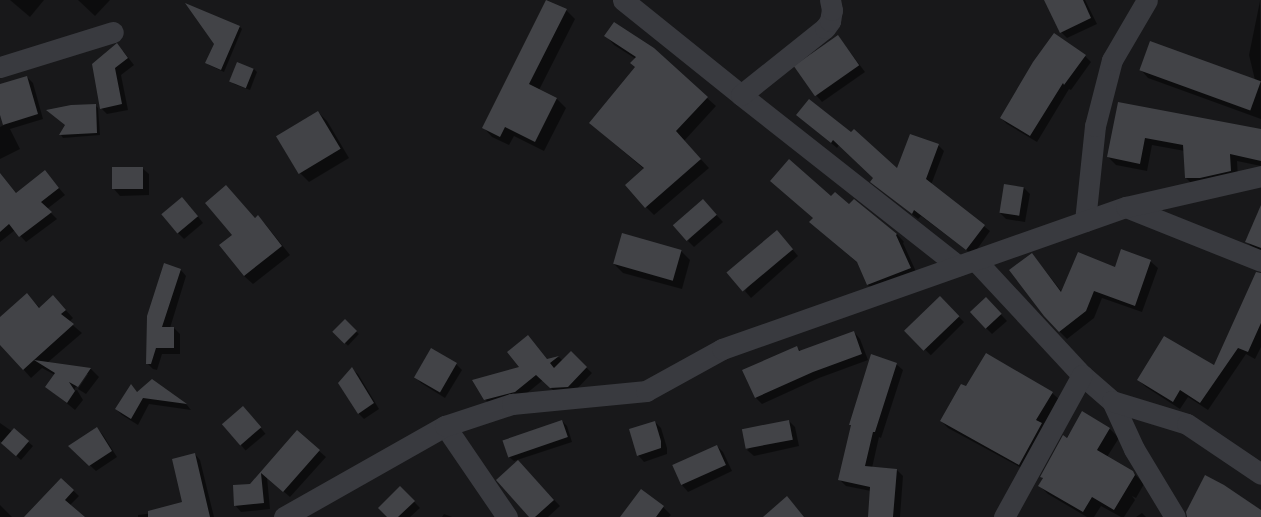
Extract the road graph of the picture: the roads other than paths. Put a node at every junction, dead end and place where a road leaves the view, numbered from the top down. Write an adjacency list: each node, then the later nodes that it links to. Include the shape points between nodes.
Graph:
1 (623, 0): 6 (street)
2 (830, 0): 6 (street, via 832,10 830,21 825,28)
3 (1147, 0): 9 (street, via 1112,60 1095,126)
4 (113, 32): 5 (street)
5 (0, 67)
6 (741, 95): 11 (street)
7 (1261, 176): 8 (street)
8 (1126, 207): 9 (street); 10 (street)
9 (1085, 221): 11 (street)
10 (1261, 261)
11 (967, 263): 12 (street); 14 (street, via 722,349 646,391 512,404)
12 (1082, 375): 13 (street); 18 (street)
13 (1112, 401): 15 (street, via 1186,424); 19 (street, via 1134,449)
14 (445, 426): 16 (street); 17 (street)
15 (1261, 474)
16 (284, 517)
17 (508, 517)
18 (1004, 517)
19 (1175, 517)

